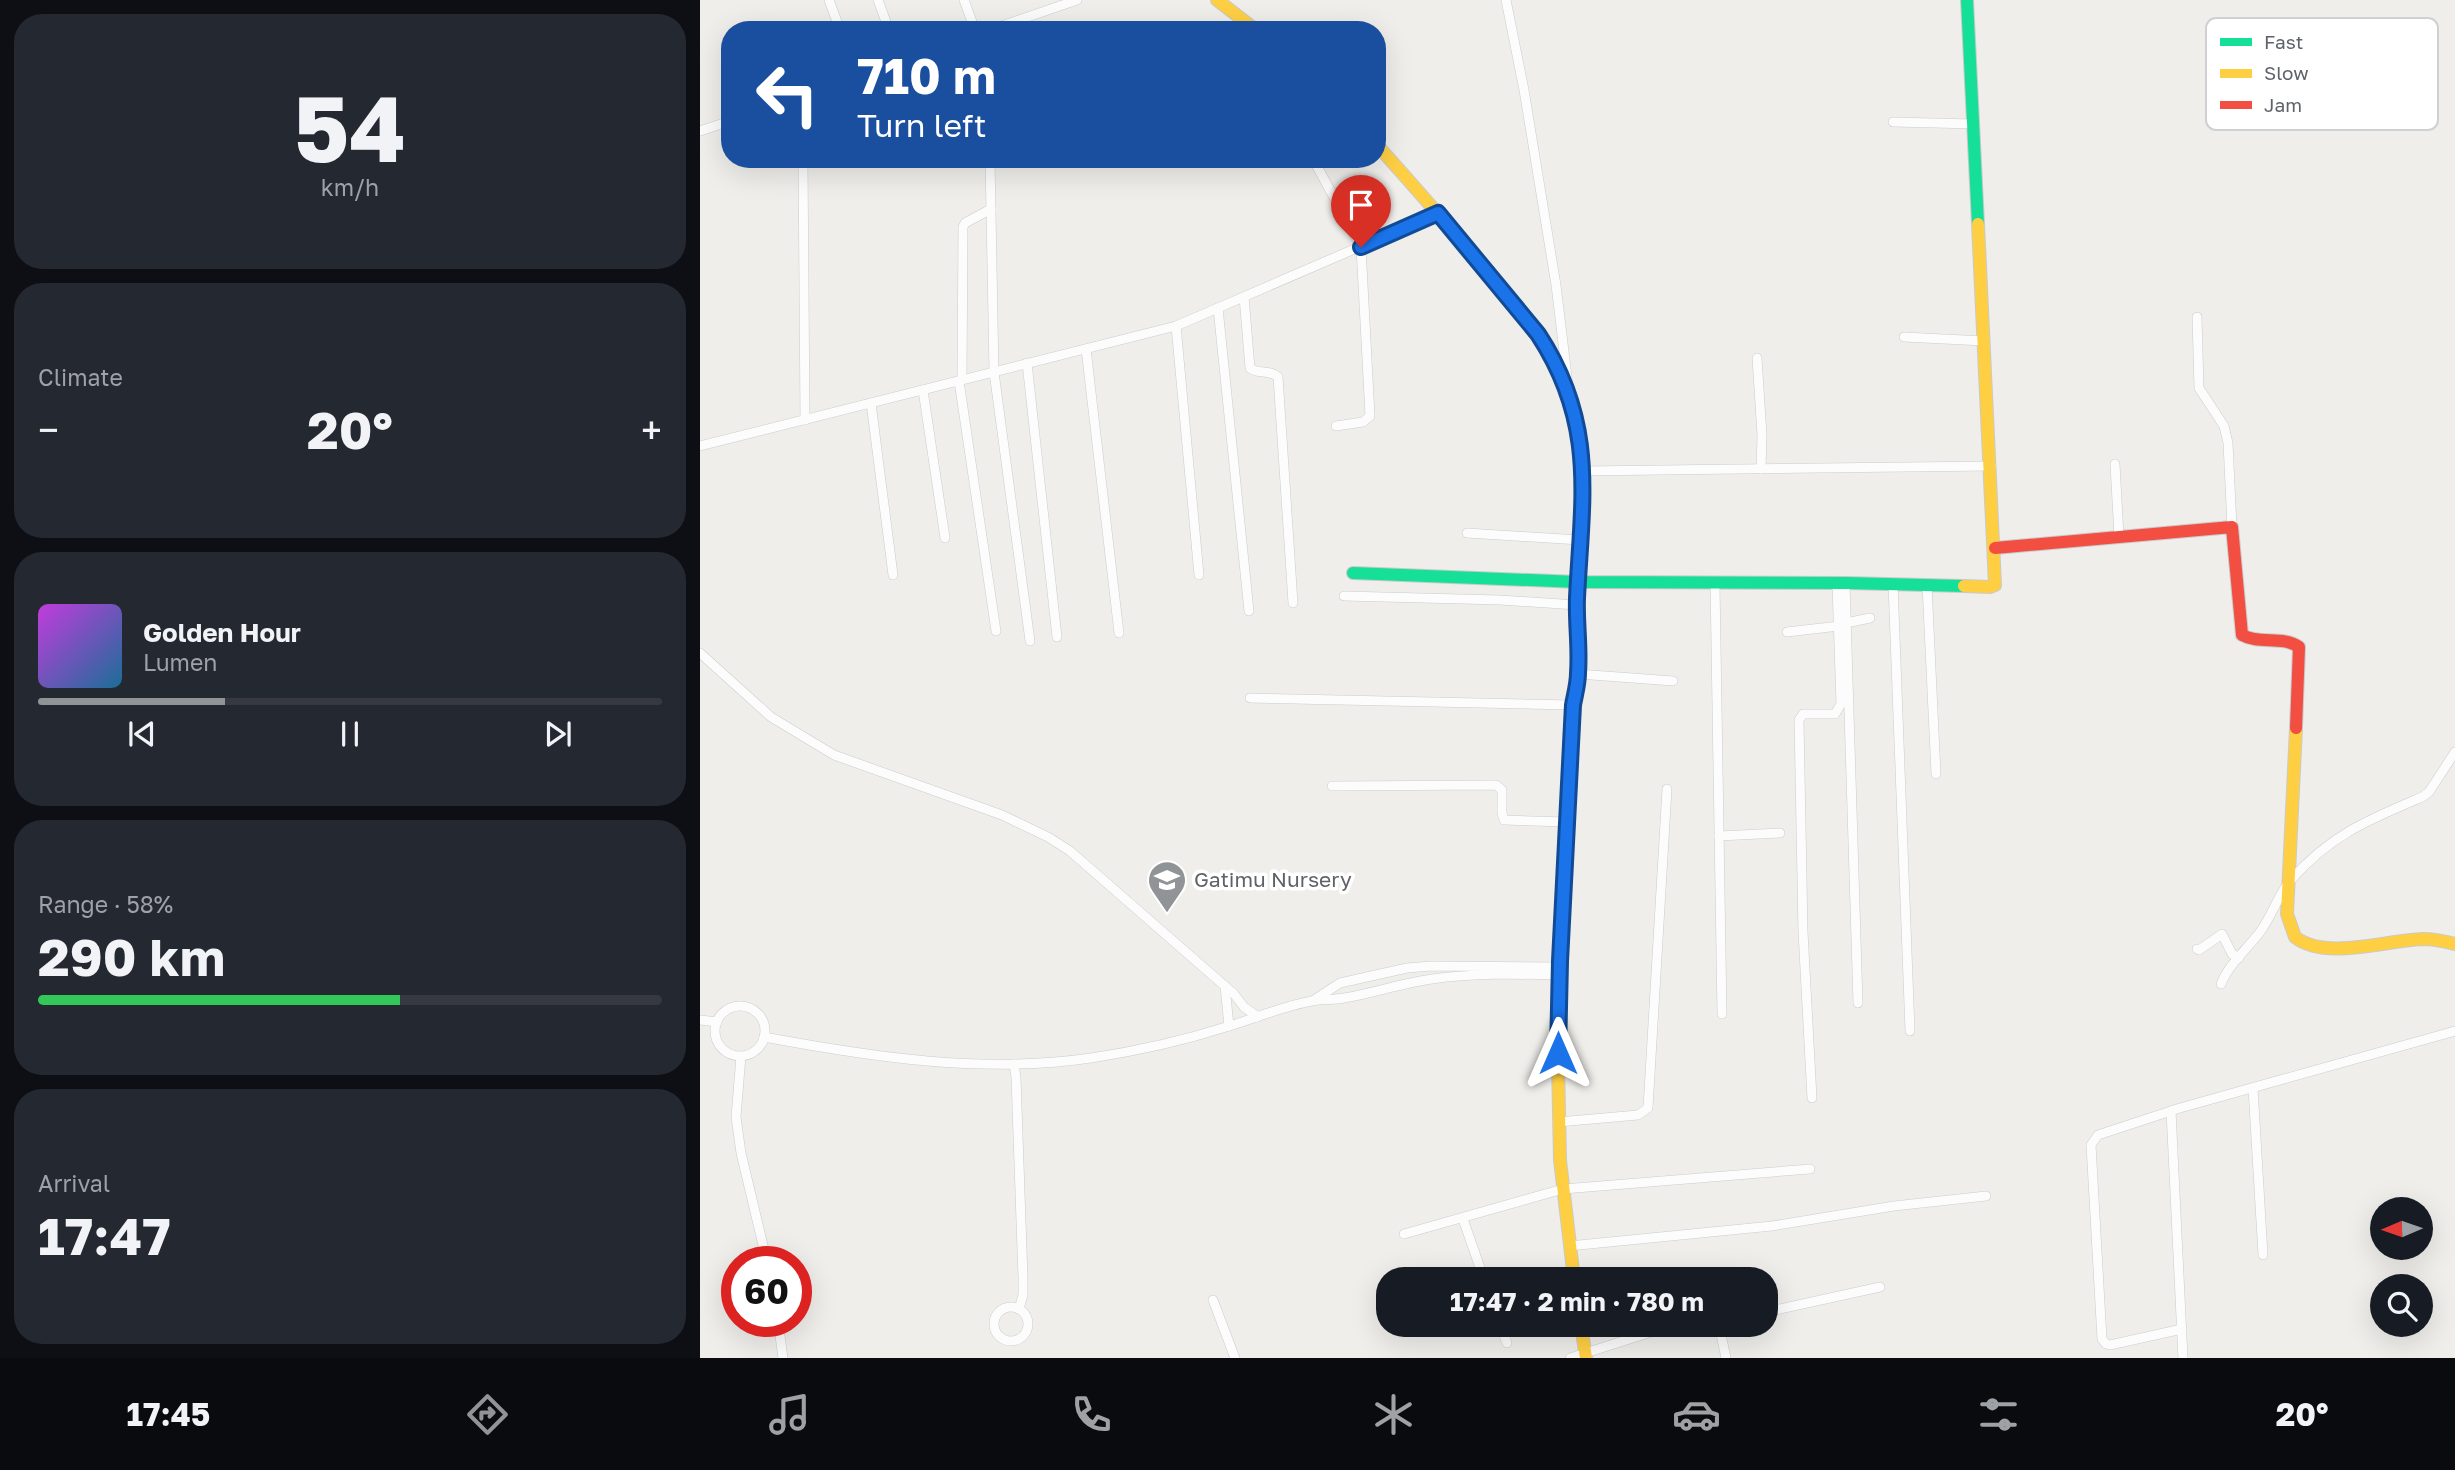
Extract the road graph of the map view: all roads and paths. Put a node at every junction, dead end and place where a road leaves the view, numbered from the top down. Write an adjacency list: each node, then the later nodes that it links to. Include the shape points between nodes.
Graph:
1 (829, 0): 9 (street)
2 (878, 0): 10 (street)
3 (964, 0): 11 (street)
4 (1077, 0): 8 (street)
5 (1217, 0): 13 (street)
6 (1506, 0): 37 (street, via 1556,285)
7 (1967, 0): 16 (street)
8 (1063, 2): 12 (street)
9 (837, 21)
10 (886, 21)
11 (972, 21)
12 (1013, 21)
13 (1244, 21)
14 (1893, 122): 16 (street)
15 (721, 124): 17 (street)
16 (1973, 124): 30 (street)
17 (700, 131)
18 (1386, 155): 23 (street)
19 (803, 168): 39 (street)
20 (990, 168): 22 (street)
21 (1318, 168): 24 (street)
22 (991, 209): 34 (street); 35 (street, via 963,227)
23 (1438, 213): 24 (street); 37 (street, via 1538,334)
24 (1361, 247): 25 (street); 40 (street, via 1370,416 1363,422)
25 (1244, 297): 26 (street); 61 (street, via 1250,368 1278,377)
26 (1219, 307): 28 (street); 63 (street)
27 (2197, 317): 46 (street, via 2199,388 2224,426 2228,443)
28 (1176, 326): 31 (street); 54 (street)
29 (1904, 337): 30 (street)
30 (1984, 341): 43 (street)
31 (1086, 349): 33 (street); 67 (street)
32 (1757, 358): 44 (street)
33 (1027, 363): 34 (street); 69 (street)
34 (994, 372): 35 (street); 70 (street)
35 (960, 380): 36 (street); 66 (street)
36 (923, 390): 38 (street); 49 (street)
37 (1569, 394): 45 (street)
38 (871, 403): 39 (street); 53 (street)
39 (805, 420): 41 (street)
40 (1336, 426)
41 (700, 446)
42 (2115, 464): 48 (street)
43 (1991, 466): 44 (street); 51 (street)
44 (1761, 469): 45 (street)
45 (1583, 471): 50 (street)
46 (2232, 527): 48 (street); 83 (street, via 2242,635 2293,641 2299,646)
47 (1467, 533): 50 (street)
48 (2119, 537): 51 (street)
49 (945, 538)
50 (1580, 540): 55 (street)
51 (1995, 548): 59 (street, via 1997,582 1992,587)
52 (1353, 573): 55 (street)
53 (892, 575)
54 (1199, 575)
55 (1578, 582): 56 (street); 62 (street)
56 (1715, 583): 57 (street); 82 (street)
57 (1841, 584): 58 (street); 65 (street)
58 (1893, 584): 59 (street); 97 (street)
59 (1927, 585): 77 (street)
60 (1344, 596): 62 (street)
61 (1293, 603)
62 (1577, 605): 72 (street)
63 (1249, 611)
64 (1870, 618): 65 (street)
65 (1843, 624): 68 (street); 91 (street); 103 (street, via 1838,711 1803,714 1799,720)
66 (996, 631)
67 (1119, 632)
68 (1787, 632)
69 (1057, 637)
70 (1030, 641)
71 (700, 653): 89 (street, via 771,718 834,755 1002,815 1048,837)
72 (1578, 674): 73 (street); 75 (street)
73 (1673, 681)
74 (1250, 698): 75 (street)
75 (1573, 705): 80 (street)
76 (2455, 752): 83 (street, via 2429,792 2339,836)
77 (1936, 774)
78 (1332, 786): 80 (street, via 1496,785 1502,790 1504,820)
79 (1667, 789): 105 (street, via 1648,1108 1638,1115)
80 (1567, 822): 87 (street)
81 (1780, 833): 82 (street)
82 (1719, 836): 92 (street)
83 (2288, 883): 84 (street, via 2291,931 2304,943 2324,948 2424,939); 86 (street, via 2274,911)
84 (2455, 944)
85 (2197, 949): 86 (street, via 2222,934)
86 (2239, 958): 88 (street)
87 (1560, 971): 90 (street, via 1434,979 1343,999); 90 (street, via 1431,965 1340,983); 105 (street)
88 (2221, 984)
89 (1225, 986): 93 (street); 96 (street)
90 (1312, 1000): 93 (street)
91 (1858, 1003)
92 (1722, 1014)
93 (1258, 1017): 96 (street)
94 (700, 1020): 95 (street)
95 (717, 1022): 99 (street, via 728,1010 744,1006 763,1021); 100 (street, via 720,1046)
96 (1229, 1026): 101 (street, via 1144,1049)
97 (1910, 1031)
98 (2455, 1031): 102 (street)
99 (764, 1037): 100 (street, via 756,1050); 101 (street, via 860,1054)
100 (741, 1056): 111 (street, via 736,1117)
101 (1014, 1064): 118 (street, via 1023,1278)
102 (2253, 1088): 104 (street); 113 (street)
103 (1812, 1098)
104 (2171, 1111): 120 (street); 120 (street, via 2098,1135 2091,1145 2102,1339 2110,1345)
105 (1558, 1122): 107 (street)
106 (1810, 1169): 107 (street)
107 (1563, 1189): 109 (street); 112 (street)
108 (1986, 1196): 112 (street, via 1772,1226)
109 (1463, 1219): 110 (street); 114 (street)
110 (1404, 1234)
111 (763, 1246)
112 (1569, 1246): 115 (street)
113 (2263, 1255)
114 (1480, 1267)
115 (1572, 1267)
116 (1880, 1287): 119 (street)
117 (1213, 1300): 129 (street)
118 (1019, 1309)
119 (1778, 1309)
120 (2182, 1329): 132 (street)
121 (780, 1337): 128 (street)
122 (1505, 1337): 126 (street)
123 (1583, 1337): 127 (street)
124 (1637, 1337): 127 (street)
125 (1722, 1337): 131 (street)
126 (1507, 1343)
127 (1586, 1355): 130 (street)
128 (783, 1358)
129 (1235, 1358)
130 (1570, 1358)
131 (1726, 1358)
132 (2183, 1358)

